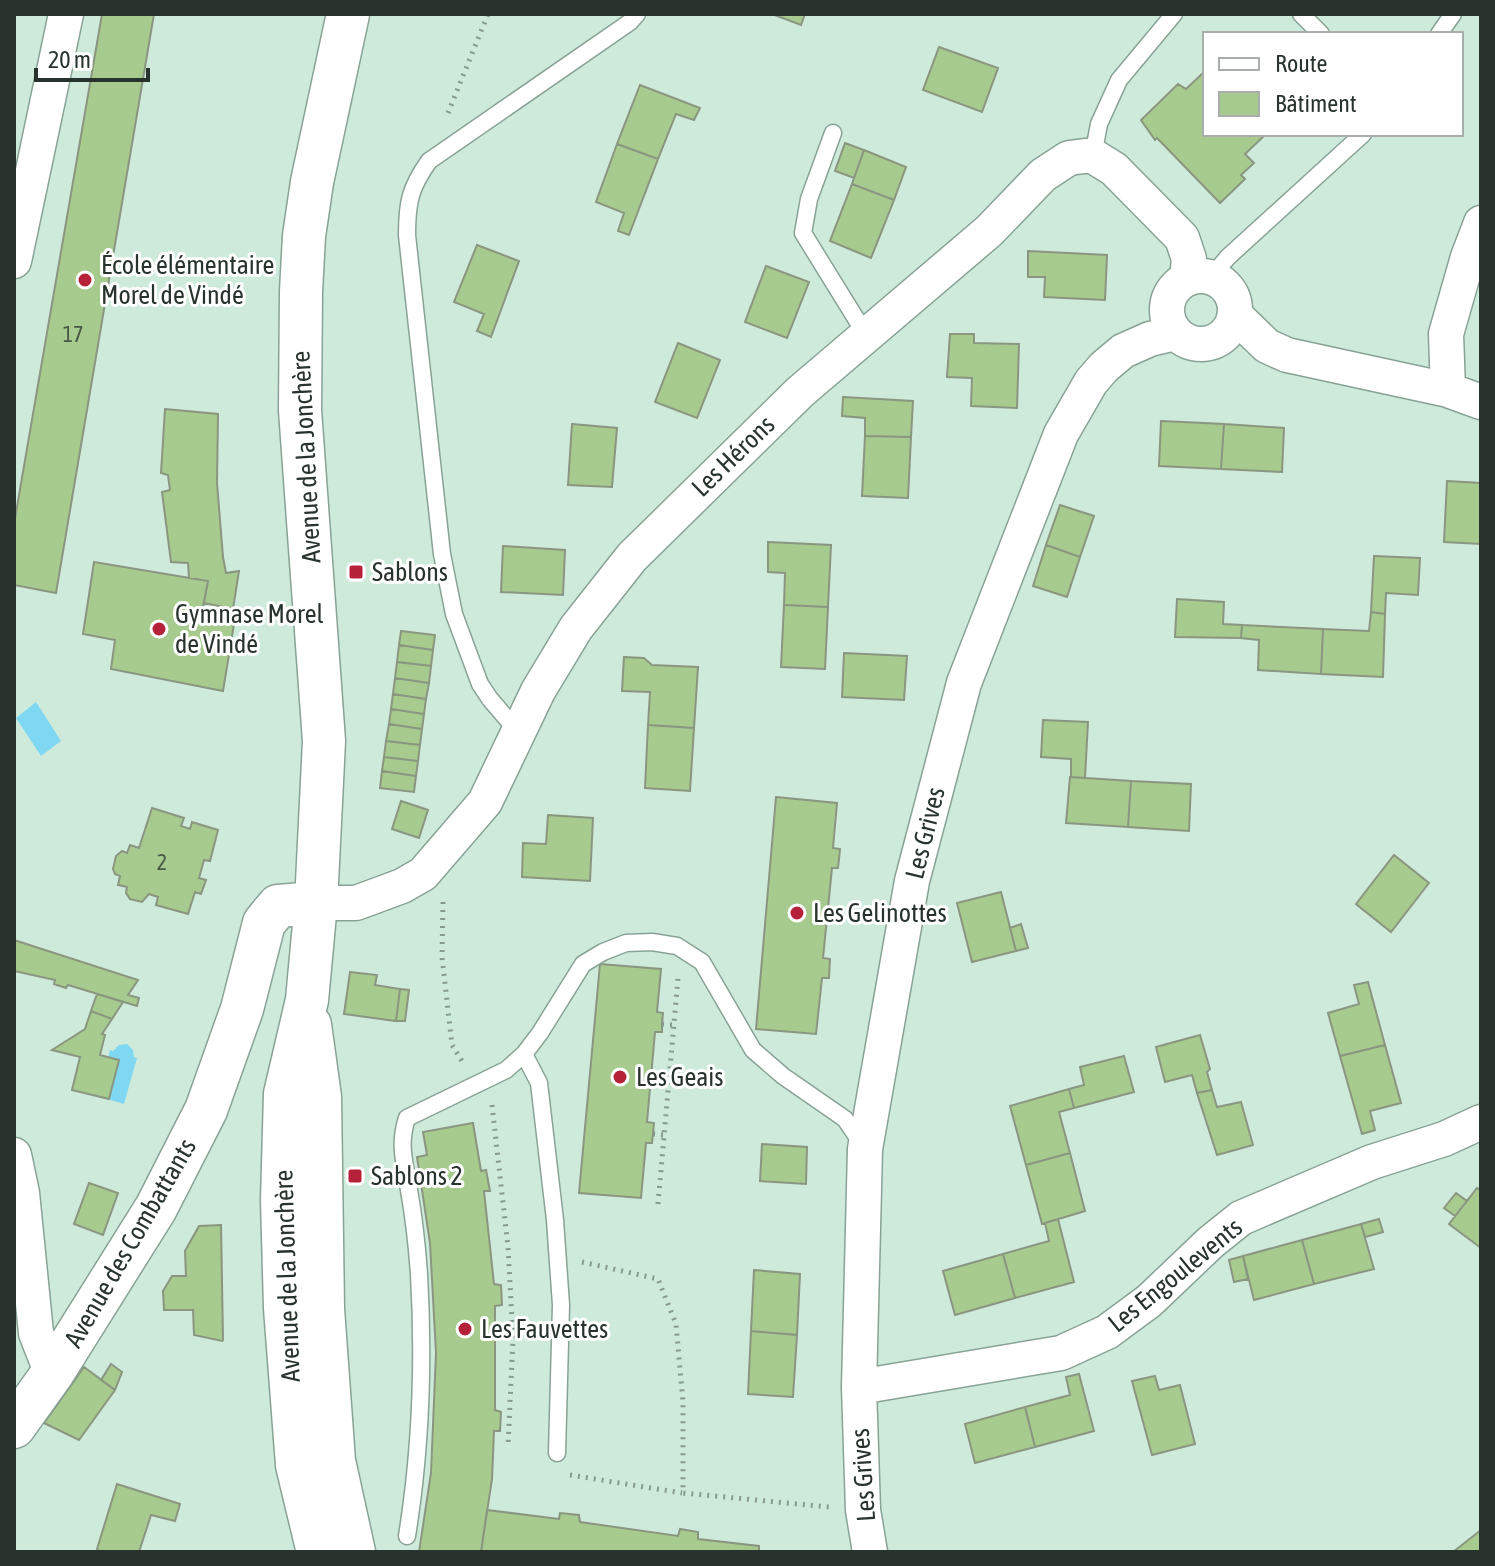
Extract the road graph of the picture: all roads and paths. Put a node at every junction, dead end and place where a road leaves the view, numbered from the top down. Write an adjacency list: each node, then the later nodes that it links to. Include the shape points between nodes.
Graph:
1 (66, 14): 15 (street)
2 (348, 14): 24 (street, Avenue de la Jonchère, via 312,182 299,323 300,410 324,741)
3 (488, 14): 13 (path)
4 (637, 14): 13 (lane)
5 (1174, 14): 12 (lane, via 1119,80 1099,124)
6 (1301, 14): 8 (lane)
7 (1453, 14): 9 (lane)
8 (1319, 32)
9 (1440, 32)
10 (833, 133): 19 (lane, via 809,199 803,233)
11 (1361, 136): 16 (lane)
12 (1093, 156): 16 (street, via 1114,169 1182,238); 19 (street, Les Hérons, via 1069,158 1043,175 989,231)
13 (429, 161): 22 (lane, via 407,204 407,235 442,554 454,614 480,684)
14 (1481, 223): 20 (street, via 1446,334)
15 (14, 261)
16 (1199, 278): 17 (street, via 1231,292); 18 (street, via 1177,285 1169,297 1166,309)
17 (1236, 316): 18 (street, via 1231,329 1210,344 1185,341); 20 (street, via 1267,346 1287,355)
18 (1175, 333): 34 (street, Les Grives, via 1123,351 1091,382 1061,434 970,668 912,881)
19 (866, 335): 22 (street, Les Hérons, via 790,401 632,557 576,628)
20 (1448, 390): 21 (street)
21 (1481, 402)
22 (519, 733): 23 (street, Les Hérons, via 485,802)
23 (445, 849): 24 (street, Les Hérons, via 423,874 402,886 356,903); 30 (path, via 442,957 452,1045)
24 (316, 903): 26 (street, Avenue de la Jonchère); 38 (street, Avenue des Combattants, via 278,906 264,923 242,1009 206,1110 156,1208)
25 (680, 949): 28 (path); 29 (lane, via 626,943 583,964); 34 (lane, via 702,962 753,1050 845,1119)
26 (307, 1000): 46 (street, Avenue de la Jonchère, via 285,1094 282,1200 297,1465); 47 (street, Avenue de la Jonchère, via 320,1097 323,1309 334,1461)
27 (662, 1024): 28 (path)
28 (673, 1025): 33 (path)
29 (524, 1054): 30 (lane); 37 (lane, via 539,1083)
30 (478, 1086): 41 (path, via 491,1099 508,1247 513,1338); 45 (lane, via 407,1118 401,1136 416,1232 422,1374)
31 (1481, 1122): 39 (street, Les Engoulevents, via 1241,1218 1149,1301 1078,1346)
32 (653, 1134): 33 (path)
33 (664, 1135): 36 (path)
34 (865, 1149): 39 (street, Les Grives)
35 (14, 1155): 38 (street, via 36,1333)
36 (658, 1204)
37 (558, 1256): 42 (lane); 43 (path, via 658,1279 676,1324)
38 (52, 1374): 40 (street, Avenue des Combattants)
39 (859, 1387): 44 (street, Les Grives)
40 (14, 1427)
41 (508, 1446)
42 (557, 1453): 43 (path, via 557,1473)
43 (683, 1493): 44 (path)
44 (863, 1510): 48 (street, Les Grives)
45 (407, 1536)
46 (318, 1552)
47 (354, 1552)
48 (870, 1552)

